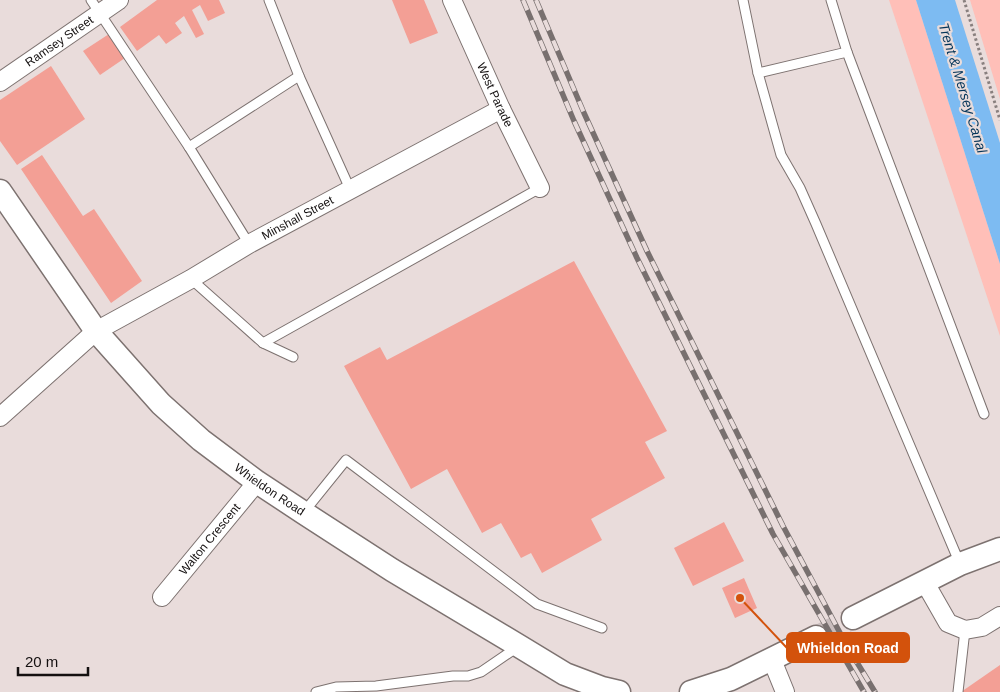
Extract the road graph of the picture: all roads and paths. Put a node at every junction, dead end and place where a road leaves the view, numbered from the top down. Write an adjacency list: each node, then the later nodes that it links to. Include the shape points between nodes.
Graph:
1 (118, 0): 7 (street, Ramsey Street)
2 (269, 0): 10 (lane)
3 (452, 0): 12 (street, West Parade)
4 (743, 0): 9 (lane)
5 (831, 0): 8 (lane)
6 (964, 0): 13 (path)
7 (96, 6): 11 (street, Ramsey Street); 14 (lane)
8 (847, 52): 9 (lane); 23 (lane)
9 (758, 74): 28 (lane, via 781,155 816,224)
10 (299, 76): 14 (lane); 16 (lane)
11 (0, 82)
12 (501, 109): 15 (street, West Parade); 16 (street, Minshall Street)
13 (1000, 120)
14 (189, 147): 18 (lane)
15 (540, 188): 21 (lane)
16 (350, 189): 18 (street, Minshall Street)
17 (0, 191): 20 (street, Whieldon Road)
18 (249, 244): 19 (street, Minshall Street)
19 (191, 279): 20 (street, Minshall Street); 21 (lane)
20 (96, 331): 24 (street, Minshall Street); 25 (street, Whieldon Road, via 161,404 201,440)
21 (262, 343): 22 (lane)
22 (293, 357)
23 (984, 414)
24 (0, 417)
25 (257, 482): 26 (street, Whieldon Road); 30 (street, Walton Crescent)
26 (304, 512): 33 (lane, via 346,460 536,604); 36 (street, Whieldon Road, via 392,570)
27 (1000, 549): 28 (street)
28 (960, 564): 29 (street)
29 (924, 581): 32 (street); 34 (street, via 948,623)
30 (162, 597)
31 (1000, 616): 34 (street, via 982,627)
32 (853, 618)
33 (602, 628)
34 (964, 630): 43 (lane)
35 (816, 637): 37 (street)
36 (519, 646): 38 (lane, via 481,672 468,676); 40 (street, Whieldon Road, via 565,674)
37 (772, 660): 41 (street, via 731,679); 42 (street)
38 (378, 689): 39 (lane, via 336,687)
39 (316, 692)
40 (617, 692)
41 (691, 692)
42 (785, 692)
43 (958, 692)

